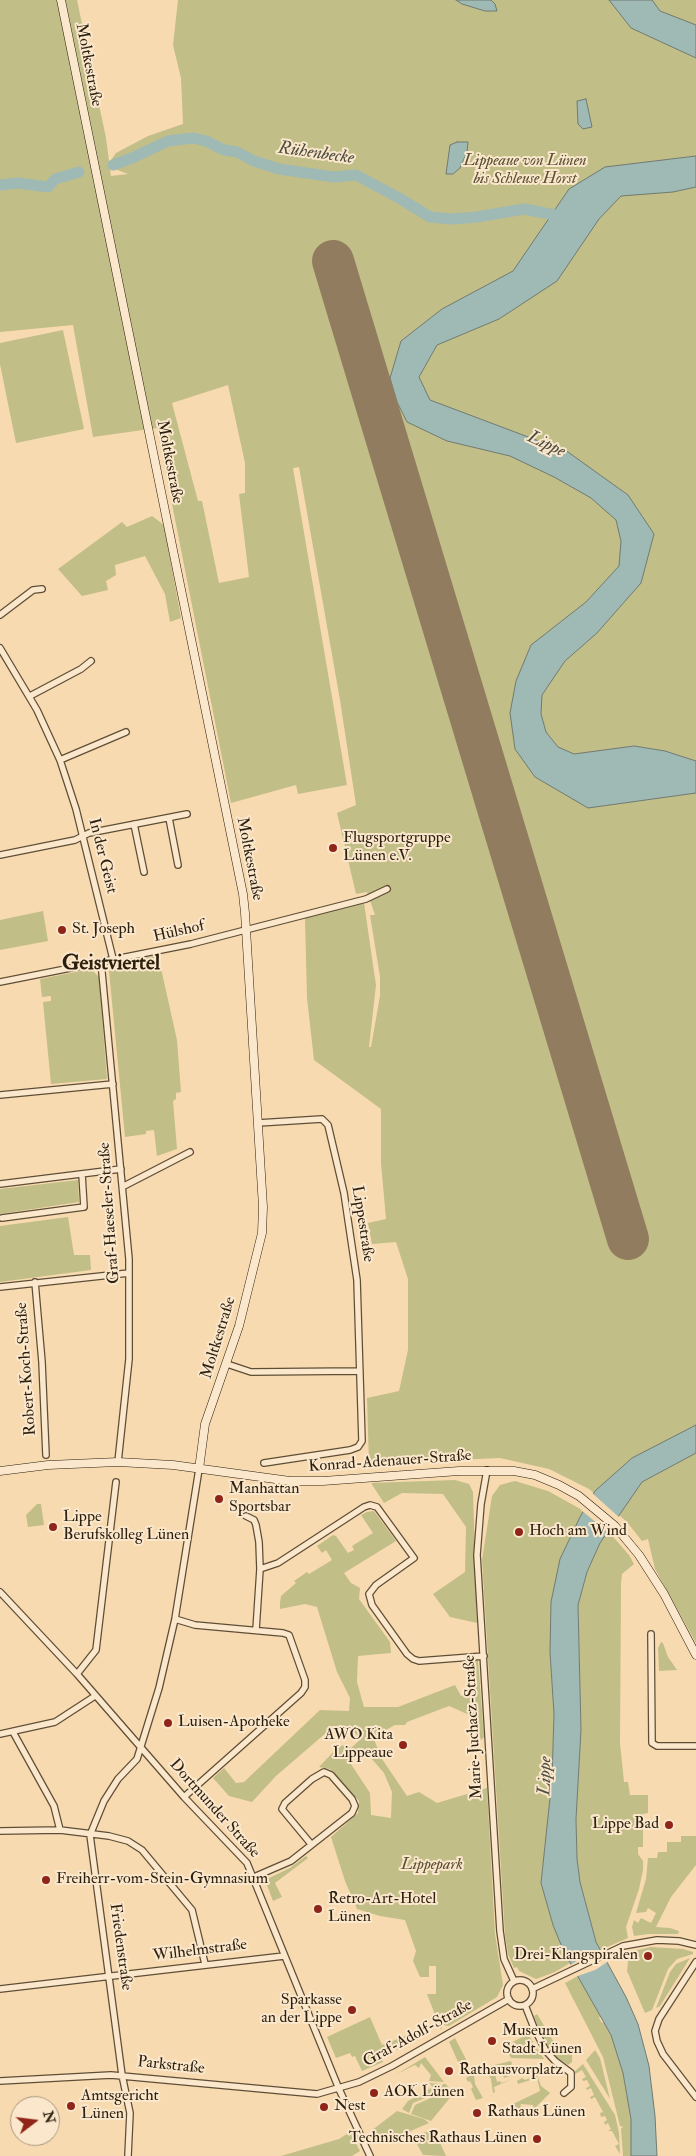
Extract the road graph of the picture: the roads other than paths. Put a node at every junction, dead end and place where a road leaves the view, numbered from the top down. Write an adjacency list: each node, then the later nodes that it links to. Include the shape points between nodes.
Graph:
1 (61, 0): 17 (street, Moltkestraße, via 243,894)
2 (42, 589): 3 (street, via 33,590)
3 (0, 615)
4 (0, 648): 6 (street, In der Geist)
5 (91, 661): 6 (street)
6 (30, 696): 8 (street, In der Geist)
7 (126, 732): 8 (street)
8 (60, 760): 12 (street, In der Geist)
9 (187, 814): 10 (street)
10 (169, 818): 11 (street); 14 (street)
11 (134, 824): 12 (street); 15 (street)
12 (82, 836): 13 (street, via 76,840); 18 (street, In der Geist)
13 (0, 855)
14 (178, 865)
15 (144, 872)
16 (387, 889): 17 (street, via 366,899)
17 (246, 930): 18 (street, Hülshof, via 176,948); 23 (street, Moltkestraße)
18 (113, 959): 19 (street, Hülshof)
19 (100, 962): 20 (street, Hülshof); 21 (street, Graf-Haeseler-Straße)
20 (0, 982)
21 (113, 1084): 22 (street); 25 (street, Graf-Haeseler-Straße)
22 (0, 1095)
23 (258, 1123): 33 (street, Moltkestraße, via 262,1232); 34 (street, Lippestraße, via 322,1119 327,1122 352,1238)
24 (190, 1152): 28 (street)
25 (121, 1169): 26 (street); 28 (street, Graf-Haeseler-Straße)
26 (82, 1174): 27 (street); 29 (street, via 84,1208)
27 (0, 1184)
28 (124, 1186): 30 (street, Graf-Haeseler-Straße)
29 (2, 1218)
30 (129, 1273): 31 (street); 36 (street, Graf-Haeseler-Straße, via 129,1360)
31 (35, 1282): 32 (street); 35 (street, Robert-Koch-Straße)
32 (0, 1287)
33 (227, 1364): 34 (street, via 251,1372); 38 (street, Moltkestraße, via 205,1424)
34 (360, 1371): 37 (street, Lippestraße, via 362,1441 358,1447)
35 (46, 1455)
36 (118, 1462): 38 (street, Konrad-Adenauer-Straße); 40 (street, Konrad-Adenauer-Straße)
37 (264, 1463)
38 (199, 1469): 39 (street, Konrad-Adenauer-Straße, via 303,1482); 45 (street, Moltkestraße)
39 (487, 1470): 48 (street, Konrad-Adenauer-Straße, via 534,1475 559,1484 594,1507 640,1555); 49 (street, Marie-Juchacz-Straße, via 477,1555)
40 (0, 1471)
41 (116, 1482): 50 (street, via 96,1650)
42 (246, 1516): 43 (street, via 256,1525)
43 (260, 1569): 46 (street); 49 (street, via 278,1563 364,1507 377,1506 414,1558 376,1585 370,1594 372,1605 404,1651 419,1661)
44 (0, 1592): 50 (street, Dortmunder Straße)
45 (175, 1619): 46 (street, via 196,1625); 55 (street, Moltkestraße, via 168,1657)
46 (256, 1630): 56 (street, via 289,1635 305,1687)
47 (651, 1634): 54 (street, via 652,1743 657,1746)
48 (696, 1655)
49 (484, 1656): 67 (street, Marie-Juchacz-Straße, via 500,1931 504,1959)
50 (78, 1674): 51 (street, Dortmunder Straße)
51 (95, 1696): 52 (street, via 55,1722); 55 (street, Dortmunder Straße)
52 (13, 1732): 53 (street); 57 (street, via 54,1806)
53 (0, 1734)
54 (696, 1746)
55 (140, 1747): 56 (street, Dortmunder Straße); 59 (street, via 136,1759 104,1801)
56 (184, 1797): 61 (street, Dortmunder Straße, via 247,1863)
57 (60, 1830): 58 (street); 59 (street)
58 (0, 1831)
59 (90, 1835): 65 (street, via 128,1841 153,1862 192,1910); 66 (street, Friedenstraße)
60 (312, 1844): 60 (street, via 352,1813 355,1806 331,1775 324,1772 285,1803 282,1809); 61 (street, via 291,1861)
61 (254, 1877): 63 (street, Dortmunder Straße)
62 (696, 1945): 69 (street, via 679,1941 642,1941 612,1951)
63 (284, 1956): 65 (street, Wilhelmstraße); 74 (street, Dortmunder Straße)
64 (696, 1962): 76 (street, via 659,2019 655,2031 663,2054)
65 (205, 1964): 66 (street, Wilhelmstraße)
66 (110, 1976): 68 (street, Wilhelmstraße); 72 (street, Friedenstraße)
67 (514, 1981): 69 (street, via 525,1981); 70 (street, via 508,1989)
68 (0, 1989)
69 (532, 1989): 71 (street, via 532,1996)
70 (509, 1999): 71 (street, via 516,2005); 74 (street, Graf-Adolf-Straße, via 404,2061)
71 (525, 2004): 75 (street, via 546,2051 571,2073 571,2087)
72 (122, 2075): 73 (street, Parkstraße); 74 (street, Parkstraße, via 305,2094); 77 (street, Friedenstraße, via 130,2113)
73 (0, 2082)
74 (339, 2088): 78 (street, Dortmunder Straße)
75 (564, 2093)
76 (696, 2097)
77 (128, 2156)
78 (370, 2156)

